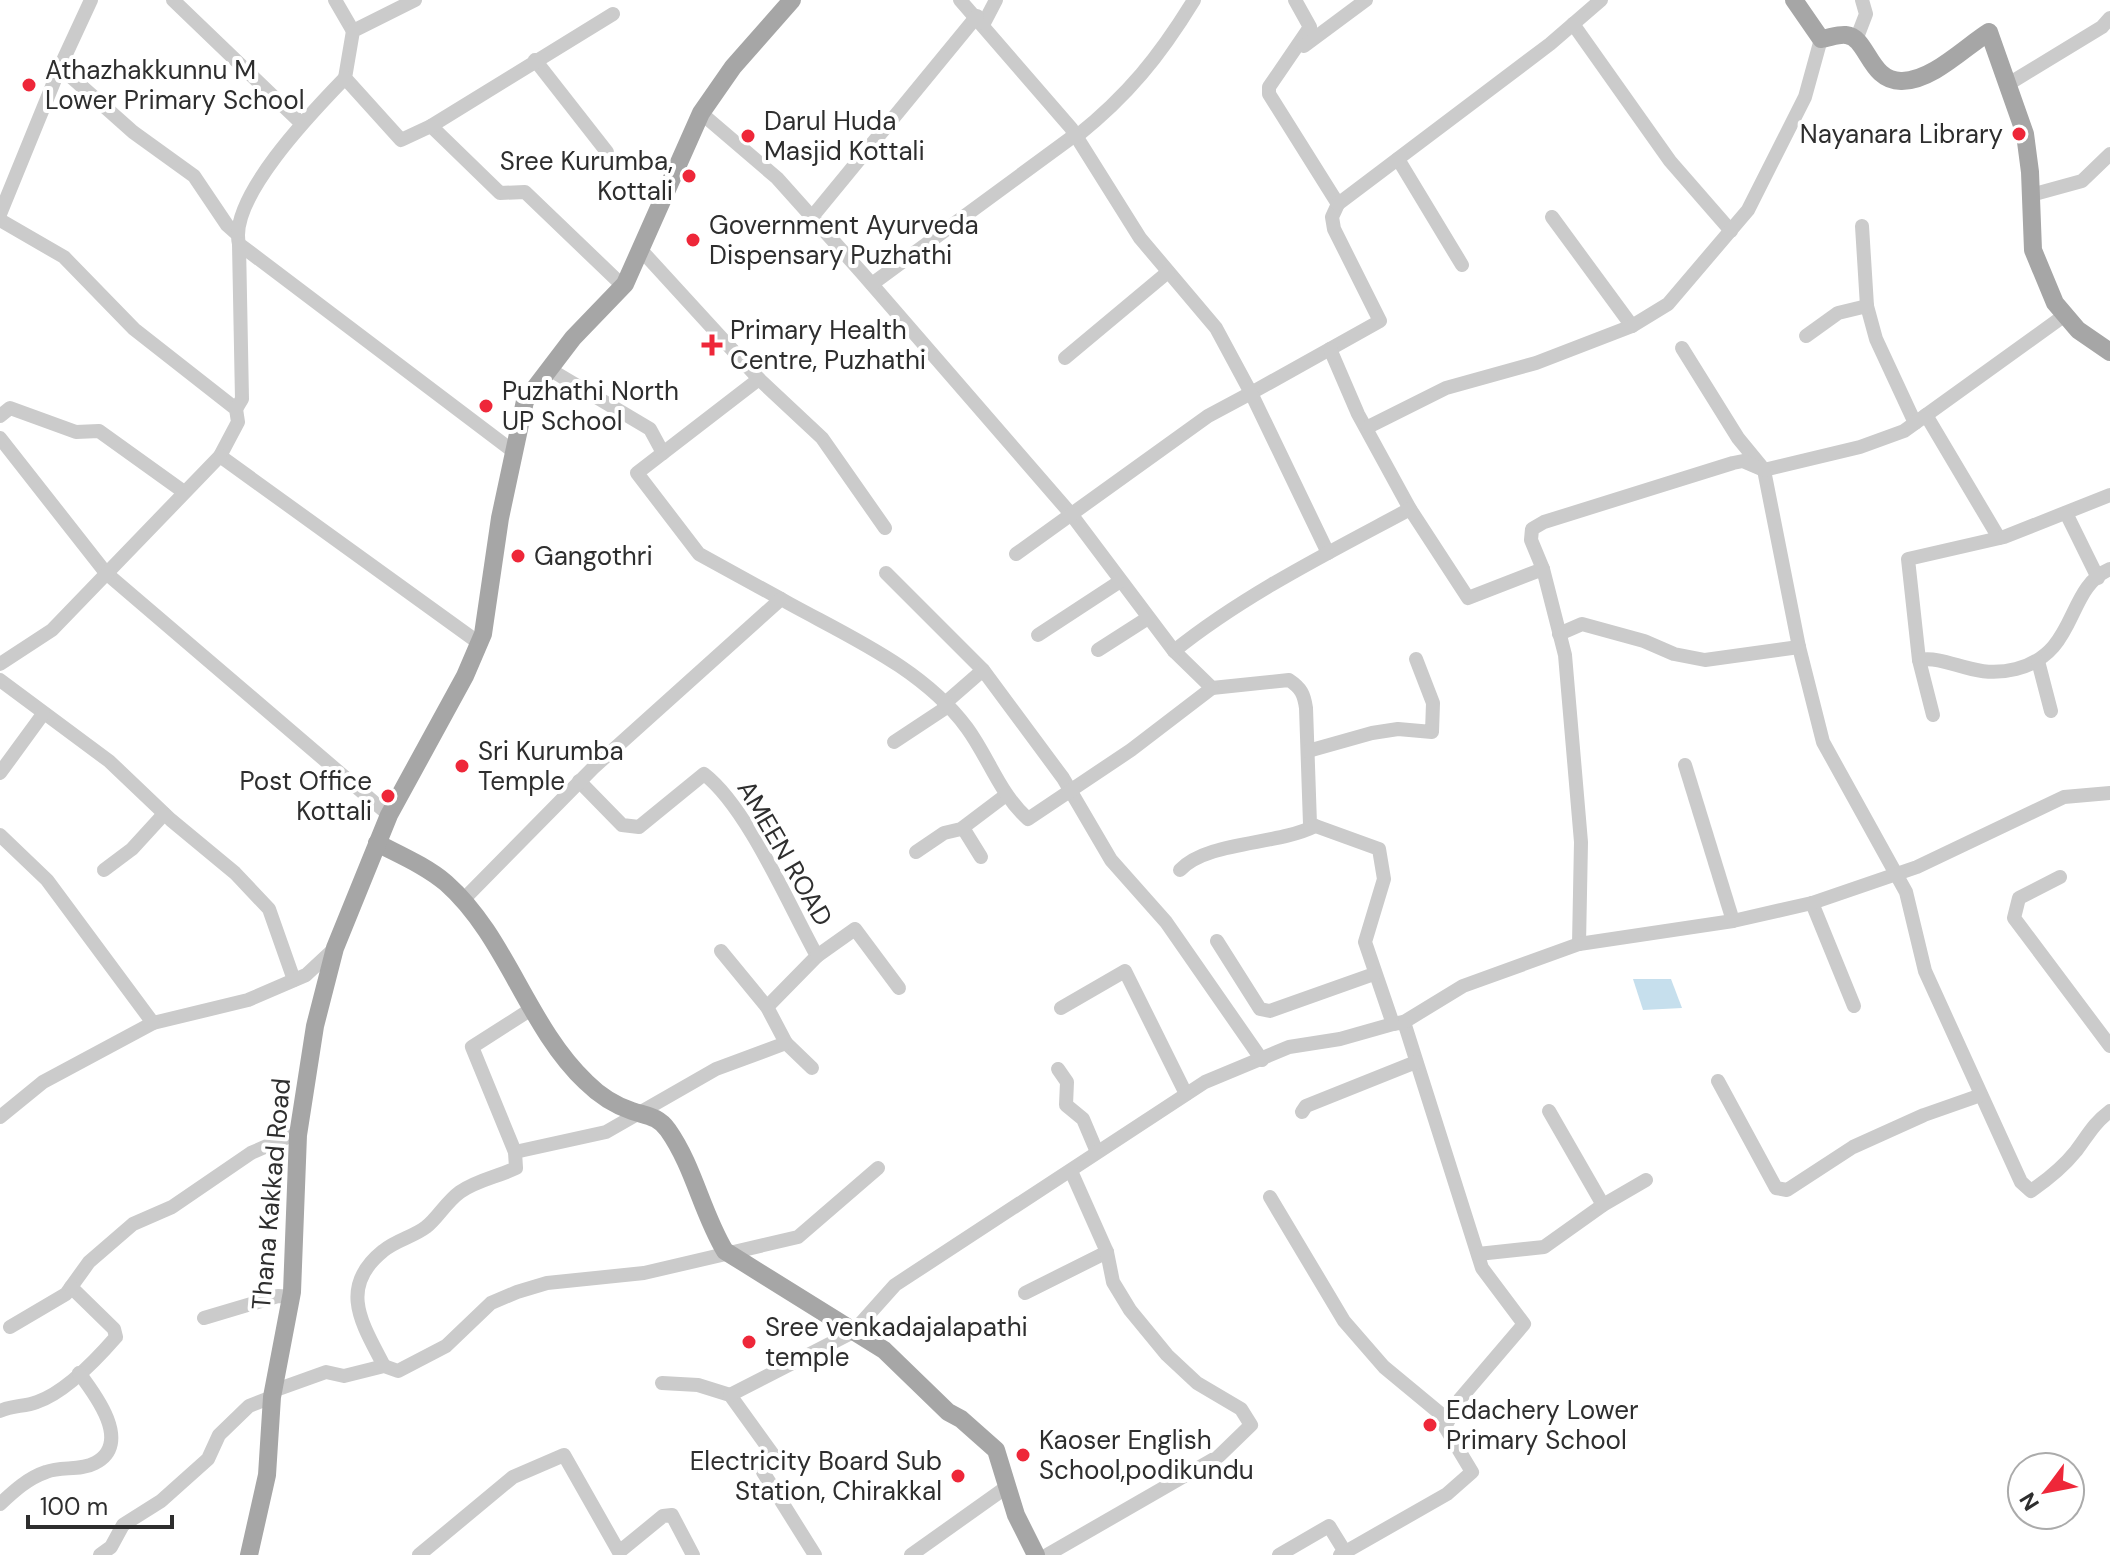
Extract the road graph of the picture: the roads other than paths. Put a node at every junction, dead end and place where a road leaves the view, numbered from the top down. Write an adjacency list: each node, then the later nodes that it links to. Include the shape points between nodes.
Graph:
1 (91, 0): 23 (street)
2 (173, 0): 27 (street)
3 (335, 0): 18 (street)
4 (415, 0): 18 (street)
5 (792, 0): 26 (main road, Thana Kakkad Road)
6 (960, 0): 16 (street)
7 (996, 0): 16 (street)
8 (1194, 0): 29 (street, via 1121,100)
9 (1295, 0): 21 (street, via 1310,27)
10 (1366, 0): 21 (street)
11 (1601, 0): 17 (street)
12 (1794, 0): 19 (main road)
13 (1862, 0): 20 (street, via 1866,14)
14 (613, 14): 22 (street)
15 (2110, 18): 25 (street)
16 (980, 20): 29 (street); 36 (street)
17 (1573, 24): 32 (street); 39 (street, via 1670,161)
18 (353, 31): 24 (street)
19 (1821, 39): 20 (main road, via 1845,34); 39 (street, via 1805,97 1748,210)
20 (1856, 40): 25 (main road, via 1874,68 1901,81 1932,71 1989,32)
21 (1294, 53): 34 (street, via 1269,94)
22 (535, 60): 28 (street); 30 (street)
23 (60, 67): 35 (street); 40 (street, via 133,132 194,176)
24 (345, 78): 27 (street); 28 (street, via 401,140)
25 (2010, 83): 33 (main road, via 2025,134)
26 (701, 113): 36 (street, via 777,178); 41 (main road, Thana Kakkad Road)
27 (301, 123): 40 (street, via 254,190)
28 (431, 126): 45 (street, via 500,193 525,192)
29 (1076, 136): 43 (street, via 1140,238); 44 (street)
30 (607, 152)
31 (2110, 154): 33 (street, via 2082,181)
32 (1398, 159): 34 (street); 42 (street)
33 (2031, 195): 47 (main road, via 2033,250)
34 (1338, 204): 51 (street, via 1334,229 1380,321)
35 (0, 217): 57 (street, via 64,257 134,329)
36 (812, 217): 44 (street)
37 (1552, 217): 48 (street)
38 (1862, 226): 46 (street)
39 (1731, 231): 48 (street, via 1668,304)
40 (238, 238): 57 (street, via 242,399); 62 (street)
41 (641, 250): 45 (main road, Thana Kakkad Road); 55 (street)
42 (1462, 265)
43 (1168, 272): 53 (street); 56 (street, via 1216,328)
44 (872, 284): 70 (street)
45 (623, 286): 54 (main road, Thana Kakkad Road)
46 (1867, 306): 49 (street, via 1838,313); 59 (street, via 1888,371)
47 (2065, 315): 52 (main road); 59 (street)
48 (1632, 326): 60 (street, via 1536,363 1446,388)
49 (1806, 336)
50 (1682, 348): 65 (street)
51 (1330, 349): 56 (street); 60 (street)
52 (2110, 352)
53 (1065, 358)
54 (549, 369): 62 (main road, Thana Kakkad Road, via 525,401); 63 (street, via 650,429)
55 (759, 379): 63 (street); 71 (street, via 822,438)
56 (1251, 393): 70 (street, via 1208,416); 73 (street)
57 (236, 409): 64 (street, via 238,422)
58 (0, 416): 66 (street, via 10,408 76,432 99,431)
59 (1921, 419): 65 (street, via 1860,447); 72 (street)
60 (1368, 427): 68 (street)
61 (0, 438): 76 (street)
62 (514, 452): 84 (main road, Thana Kakkad Road)
63 (663, 453): 80 (street, via 637,473 699,554)
64 (220, 456): 66 (street); 84 (street)
65 (1764, 470): 75 (street, via 1743,461 1733,463 1544,522 1532,529 1531,540); 85 (street)
66 (184, 492): 76 (street)
67 (2110, 495): 69 (street)
68 (1410, 509): 73 (street); 75 (street, via 1468,598)
69 (2066, 513): 72 (street); 78 (street)
70 (1071, 514): 74 (street); 79 (street)
71 (885, 528)
72 (1999, 538): 89 (street, via 1908,559)
73 (1328, 553): 87 (street)
74 (1016, 554)
75 (1543, 569): 82 (street)
76 (106, 573): 91 (street, via 52,630); 108 (street)
77 (886, 573): 92 (street)
78 (2104, 574): 90 (street, via 2080,602 2053,650)
79 (1119, 582): 81 (street); 83 (street)
80 (781, 599): 95 (street, via 919,678); 103 (street)
81 (1148, 618): 86 (street); 87 (street)
82 (1559, 634): 85 (street, via 1582,624 1705,660); 123 (street, via 1581,842)
83 (1038, 635)
84 (479, 643): 108 (main road, Thana Kakkad Road)
85 (1799, 647): 117 (street, via 1823,742)
86 (1098, 650)
87 (1174, 651): 94 (street)
88 (1416, 659): 100 (street, via 1433,703 1432,732 1398,729)
89 (1919, 660): 90 (street, via 1930,658 1989,674); 98 (street)
90 (2038, 661): 96 (street)
91 (0, 664)
92 (983, 670): 95 (street); 104 (street)
93 (0, 680): 97 (street)
94 (1212, 688): 100 (street, via 1289,680 1304,694); 104 (street)
95 (945, 705): 99 (street); 106 (street, via 967,728)
96 (2051, 711)
97 (43, 714): 102 (street); 107 (street, via 109,761)
98 (1933, 715)
99 (894, 742)
100 (1308, 751): 109 (street, via 1310,824)
101 (1685, 765): 121 (street)
102 (0, 773)
103 (579, 781): 119 (street); 126 (street, AMEEN ROAD, via 622,825 639,827 704,774 718,784)
104 (1069, 791): 106 (street, via 1028,819); 138 (street, via 1111,860 1166,922)
105 (2110, 793): 117 (street, via 2064,797)
106 (1006, 795): 110 (street)
107 (164, 814): 115 (street); 128 (street, via 269,909)
108 (389, 815): 112 (main road, Thana Kakkad Road)
109 (1315, 826): 116 (street, via 1220,849); 127 (street, via 1379,849 1384,879 1365,942)
110 (963, 828): 113 (street, via 944,833); 114 (street)
111 (0, 835): 134 (street, via 47,880)
112 (377, 843): 119 (main road, via 429,871); 124 (main road, Thana Kakkad Road)
113 (916, 852)
114 (981, 857)
115 (104, 870)
116 (1180, 870)
117 (1896, 874): 120 (street); 144 (street, via 1906,892 1925,971)
118 (2060, 877): 137 (street, via 2023,894 2014,918)
119 (462, 901): 132 (main road)
120 (1812, 903): 121 (street); 130 (street)
121 (1733, 921): 123 (street)
122 (1217, 941): 127 (street, via 1260,1009 1270,1011)
123 (1579, 944): 135 (street, via 1463,986)
124 (335, 948): 128 (street); 150 (main road, Thana Kakkad Road, via 315,1026)
125 (721, 951): 131 (street)
126 (817, 956): 129 (street, via 855,929); 131 (street, AMEEN ROAD)
127 (1374, 974): 135 (street)
128 (294, 980): 134 (street, via 248,1000)
129 (899, 988)
130 (1854, 1006)
131 (767, 1007): 136 (street)
132 (533, 1008): 148 (main road, via 583,1080 605,1099); 151 (street, via 472,1047)
133 (1061, 1008): 143 (street, via 1125,971)
134 (153, 1023): 149 (street, via 43,1082)
135 (1398, 1023): 138 (street, via 1289,1047); 139 (street)
136 (786, 1043): 140 (street); 148 (street, via 716,1069)
137 (2110, 1046)
138 (1262, 1060): 143 (street)
139 (1416, 1062): 147 (street); 160 (street)
140 (812, 1068)
141 (1058, 1069): 152 (street, via 1067,1082 1066,1105 1083,1119)
142 (1718, 1081): 144 (street, via 1776,1188 1787,1190 1853,1147)
143 (1186, 1094): 152 (street)
144 (1981, 1095): 146 (street, via 2021,1182 2031,1191)
145 (1549, 1111): 157 (street)
146 (2110, 1111)
147 (1302, 1112)
148 (639, 1113): 151 (street, via 606,1132); 158 (main road, via 666,1127 683,1154)
149 (0, 1117)
150 (299, 1132): 161 (street, via 251,1153 172,1207 133,1224 89,1262); 163 (main road, Thana Kakkad Road)
151 (515, 1152): 167 (street, via 516,1168 459,1192 427,1227 380,1252 367,1271 357,1291 357,1311)
152 (1097, 1152): 154 (street)
153 (878, 1168): 158 (street, via 798,1237)
154 (1071, 1171): 159 (street); 166 (street, via 895,1285)
155 (1646, 1180): 157 (street)
156 (1270, 1197): 173 (street, via 1344,1321 1392,1376)
157 (1603, 1205): 160 (street, via 1544,1247)
158 (725, 1251): 166 (main road); 167 (street, via 644,1273 547,1283 517,1292 491,1303 446,1346 398,1371)
159 (1107, 1252): 162 (street); 184 (street, via 1113,1282 1167,1355 1197,1383 1241,1409 1251,1425 1219,1456)
160 (1478, 1254): 173 (street, via 1482,1268 1524,1324)
161 (71, 1287): 165 (street); 168 (street, via 116,1334)
162 (1025, 1293)
163 (291, 1297): 164 (street, via 278,1296); 170 (main road, Thana Kakkad Road)
164 (204, 1318)
165 (10, 1327)
166 (853, 1332): 171 (street); 174 (main road, via 884,1350 996,1450)
167 (384, 1366): 170 (street, via 344,1376 326,1372)
168 (79, 1373): 172 (street, via 42,1400); 175 (street, via 95,1394 112,1434 108,1452 94,1464 44,1472)
169 (662, 1383): 171 (street, via 698,1385)
170 (273, 1394): 178 (street, via 249,1406 219,1435 208,1459 172,1493 123,1525); 179 (main road, Thana Kakkad Road, via 267,1475)
171 (730, 1395): 181 (street, via 774,1456 763,1472)
172 (0, 1411)
173 (1448, 1420): 176 (street, via 1445,1427 1472,1472 1447,1494)
174 (1008, 1486): 182 (street); 183 (main road)
175 (0, 1504)
176 (1342, 1553): 185 (street, via 1329,1526)
177 (421, 1554): 180 (street, via 513,1477 564,1455 619,1552 663,1516 672,1515)
178 (100, 1555)
179 (249, 1555)
180 (693, 1555)
181 (815, 1555)
182 (911, 1555)
183 (1036, 1555)
184 (1047, 1555)
185 (1279, 1555)

